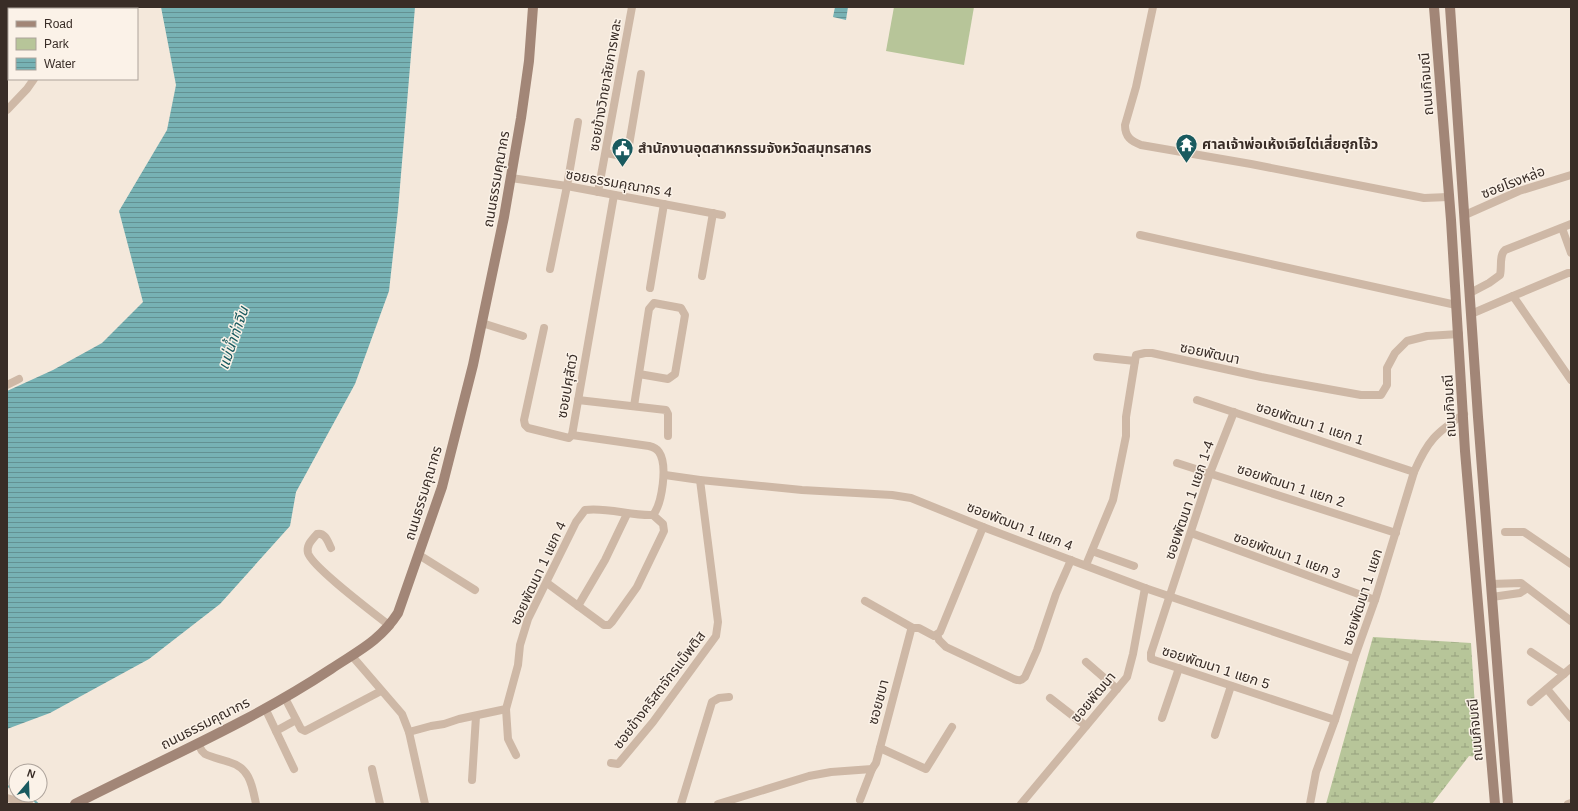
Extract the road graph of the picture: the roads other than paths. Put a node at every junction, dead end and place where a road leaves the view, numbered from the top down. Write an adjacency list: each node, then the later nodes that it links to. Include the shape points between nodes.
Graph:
1 (533, 7): 12 (main road, ถนนธรรมคุณากร, via 526,79)
2 (632, 7): 10 (street, ซอยข้างวิทยาลัยการพละ)
3 (1153, 7): 16 (street, via 1125,125 1127,137 1132,142 1424,198)
4 (1434, 7): 16 (main road, ถนนกิจมณี)
5 (1450, 7): 20 (main road, ถนนกิจมณี)
6 (641, 74): 10 (street, via 628,151 622,156)
7 (33, 80): 8 (street)
8 (7, 110)
9 (578, 122): 13 (street)
10 (606, 153): 14 (street, ซอยข้างวิทยาลัยการพละ)
11 (1571, 175): 20 (street, ซอยโรงหล่อ, via 1519,191)
12 (511, 178): 13 (street, ซอยธรรมคุณากร 4); 33 (main road, ถนนธรรมคุณากร)
13 (568, 186): 14 (street, ซอยธรรมคุณากร 4); 25 (street)
14 (598, 192): 15 (street, ซอยธรรมคุณากร 4)
15 (614, 195): 17 (street, ซอยธรรมคุณากร 4); 43 (street, ซอยปศุสัตว์)
16 (1448, 197): 31 (main road, ถนนกิจมณี)
17 (664, 204): 18 (street, ซอยธรรมคุณากร 4); 28 (street)
18 (713, 213): 19 (street, ซอยธรรมคุณากร 4); 27 (street)
19 (722, 215)
20 (1465, 215): 29 (main road, ถนนกิจมณี)
21 (1571, 224): 22 (street)
22 (1562, 228): 24 (street); 29 (street, via 1505,250 1501,257 1500,275)
23 (1140, 235): 31 (street)
24 (1571, 253)
25 (550, 268)
26 (1571, 273): 30 (street)
27 (702, 276)
28 (650, 288)
29 (1470, 293): 32 (main road, ถนนกิจมณี)
30 (1513, 296): 32 (street); 41 (street)
31 (1456, 305): 35 (main road, ถนนกิจมณี)
32 (1471, 314): 69 (main road, ถนนกิจมณี)
33 (482, 323): 36 (street); 63 (main road, ถนนธรรมคุณากร, via 442,487)
34 (544, 328): 48 (street, ซอยปศุสัตว์, via 525,425 566,438)
35 (1459, 334): 38 (street, ซอยพัฒนา, via 1427,336 1407,341 1395,353 1387,368 1386,386 1381,395 1361,394 1269,378 1152,353 1136,355); 47 (main road, ถนนกิจมณี)
36 (523, 336)
37 (1097, 357): 38 (street)
38 (1135, 361): 62 (street, via 1126,418 1126,436 1113,500)
39 (639, 374): 39 (street, via 668,379 675,374 685,315 681,308 654,303 652,305); 45 (street)
40 (19, 379): 42 (street)
41 (1571, 380)
42 (7, 385)
43 (578, 400): 45 (street); 48 (street, ซอยปศุสัตว์)
44 (1197, 400): 46 (street, ซอยพัฒนา 1 แยก 1)
45 (634, 406): 49 (street, via 666,410)
46 (1234, 412): 51 (street, ซอยพัฒนา 1 แยก 1); 52 (street, ซอยพัฒนา 1 แยก 1-4)
47 (1464, 414): 51 (street, ซอยพัฒนา 1 แยก, via 1430,440); 129 (main road, ถนนกิจมณี)
48 (572, 435): 53 (street, via 655,448 663,460)
49 (668, 436)
50 (1177, 463): 52 (street, ซอยพัฒนา 1 แยก 2)
51 (1414, 472): 60 (street, ซอยพัฒนา 1 แยก)
52 (1210, 473): 59 (street, ซอยพัฒนา 1 แยก 1-4); 60 (street, ซอยพัฒนา 1 แยก 2)
53 (665, 474): 54 (street, ซอยพัฒนา 1 แยก 4); 56 (street, via 657,510)
54 (700, 480): 57 (street, ซอยพัฒนา 1 แยก 4, via 901,496); 112 (street, ซอยข้างคริสตจักรแบ็พติส, via 718,622 716,636 653,722 618,764)
55 (627, 514): 56 (street, ซอยพัฒนา 1 แยก 4); 68 (street, ซอยพัฒนา 1 แยก 4, via 585,510 576,522); 77 (street, via 605,560)
56 (653, 515): 77 (street, via 663,524 664,531 637,587 612,622 604,625)
57 (983, 527): 64 (street, ซอยพัฒนา 1 แยก 4); 81 (street)
58 (1505, 532): 65 (street, via 1524,532)
59 (1191, 533): 73 (street, ซอยพัฒนา 1 แยก 1-4); 75 (street, ซอยพัฒนา 1 แยก 3)
60 (1396, 533): 75 (street, ซอยพัฒนา 1 แยก)
61 (331, 548): 79 (street, via 324,535 320,533 308,546 308,555 339,585)
62 (1092, 551): 66 (street); 67 (street)
63 (419, 555): 72 (street); 79 (main road, ถนนธรรมคุณากร, via 398,613)
64 (1071, 560): 66 (street, ซอยพัฒนา 1 แยก 4); 81 (street, via 1056,594 1037,650 1022,680 1018,681 946,647)
65 (1571, 564)
66 (1086, 565): 70 (street, ซอยพัฒนา 1 แยก 4)
67 (1134, 566)
68 (547, 583): 77 (street); 98 (street, ซอยพัฒนา 1 แยก 4, via 528,619)
69 (1491, 584): 71 (street, via 1520,584); 74 (main road, ถนนกิจมณี)
70 (1145, 588): 73 (street, ซอยพัฒนา 1 แยก 4); 90 (street, ซอยพัฒนา, via 1131,666 1127,677)
71 (1526, 589): 74 (street, via 1520,593); 78 (street)
72 (475, 590)
73 (1170, 596): 84 (street, ซอยพัฒนา 1 แยก 4); 86 (street, ซอยพัฒนา 1 แยก 5, via 1150,653 1151,659)
74 (1492, 597): 130 (main road, ถนนกิจมณี)
75 (1375, 600): 84 (street, ซอยพัฒนา 1 แยก)
76 (865, 601): 80 (street)
77 (578, 606)
78 (1571, 621)
79 (390, 626): 83 (main road, ถนนธรรมคุณากร)
80 (913, 628): 81 (street); 110 (street, ซอยชบา, via 909,633)
81 (937, 635)
82 (1531, 652): 88 (street)
83 (352, 656): 92 (street); 93 (main road, ถนนธรรมคุณากร)
84 (1354, 660): 103 (street, ซอยพัฒนา 1 แยก)
85 (1086, 662): 90 (street)
86 (1179, 668): 89 (street, ซอยพัฒนา 1 แยก 5); 100 (street)
87 (1571, 668): 88 (street)
88 (1564, 674): 91 (street)
89 (1231, 686): 103 (street, ซอยพัฒนา 1 แยก 5); 108 (street)
90 (1117, 689): 104 (street, ซอยพัฒนา)
91 (1547, 689): 96 (street); 101 (street)
92 (381, 691): 102 (street, via 305,731); 107 (street, via 402,714)
93 (285, 698): 97 (main road, ถนนธรรมคุณากร); 102 (street)
94 (729, 698): 119 (street, via 719,698 712,702)
95 (1050, 698): 104 (street)
96 (1531, 702)
97 (265, 708): 106 (street); 109 (main road, ถนนธรรมคุณากร)
98 (506, 709): 99 (street); 111 (street, ซอยพัฒนา 1 แยก 4, via 508,739)
99 (476, 716): 107 (street); 116 (street)
100 (1162, 718)
101 (1571, 718)
102 (296, 720): 106 (street)
103 (1335, 720): 128 (street, ซอยพัฒนา 1 แยก, via 1316,772)
104 (1086, 726): 127 (street, ซอยพัฒนา)
105 (952, 727): 110 (street, via 926,769)
106 (276, 731): 113 (street)
107 (409, 732): 125 (street)
108 (1215, 735)
109 (198, 744): 122 (main road, ถนนธรรมคุณากร); 123 (street, via 202,751 210,756 244,769 252,782)
110 (880, 748): 115 (street, ซอยชบา)
111 (516, 755)
112 (611, 763)
113 (294, 769)
114 (372, 769): 124 (street)
115 (872, 769): 118 (street, ซอยชบา); 126 (street, via 809,776)
116 (472, 780)
117 (7, 798): 121 (street)
118 (860, 800)
119 (682, 802)
120 (1571, 803): 131 (street)
121 (29, 804)
122 (75, 804)
123 (256, 804)
124 (380, 804)
125 (425, 804)
126 (718, 804)
127 (1021, 804)
128 (1310, 804)
129 (1495, 804)
130 (1508, 804)
131 (1568, 804)

